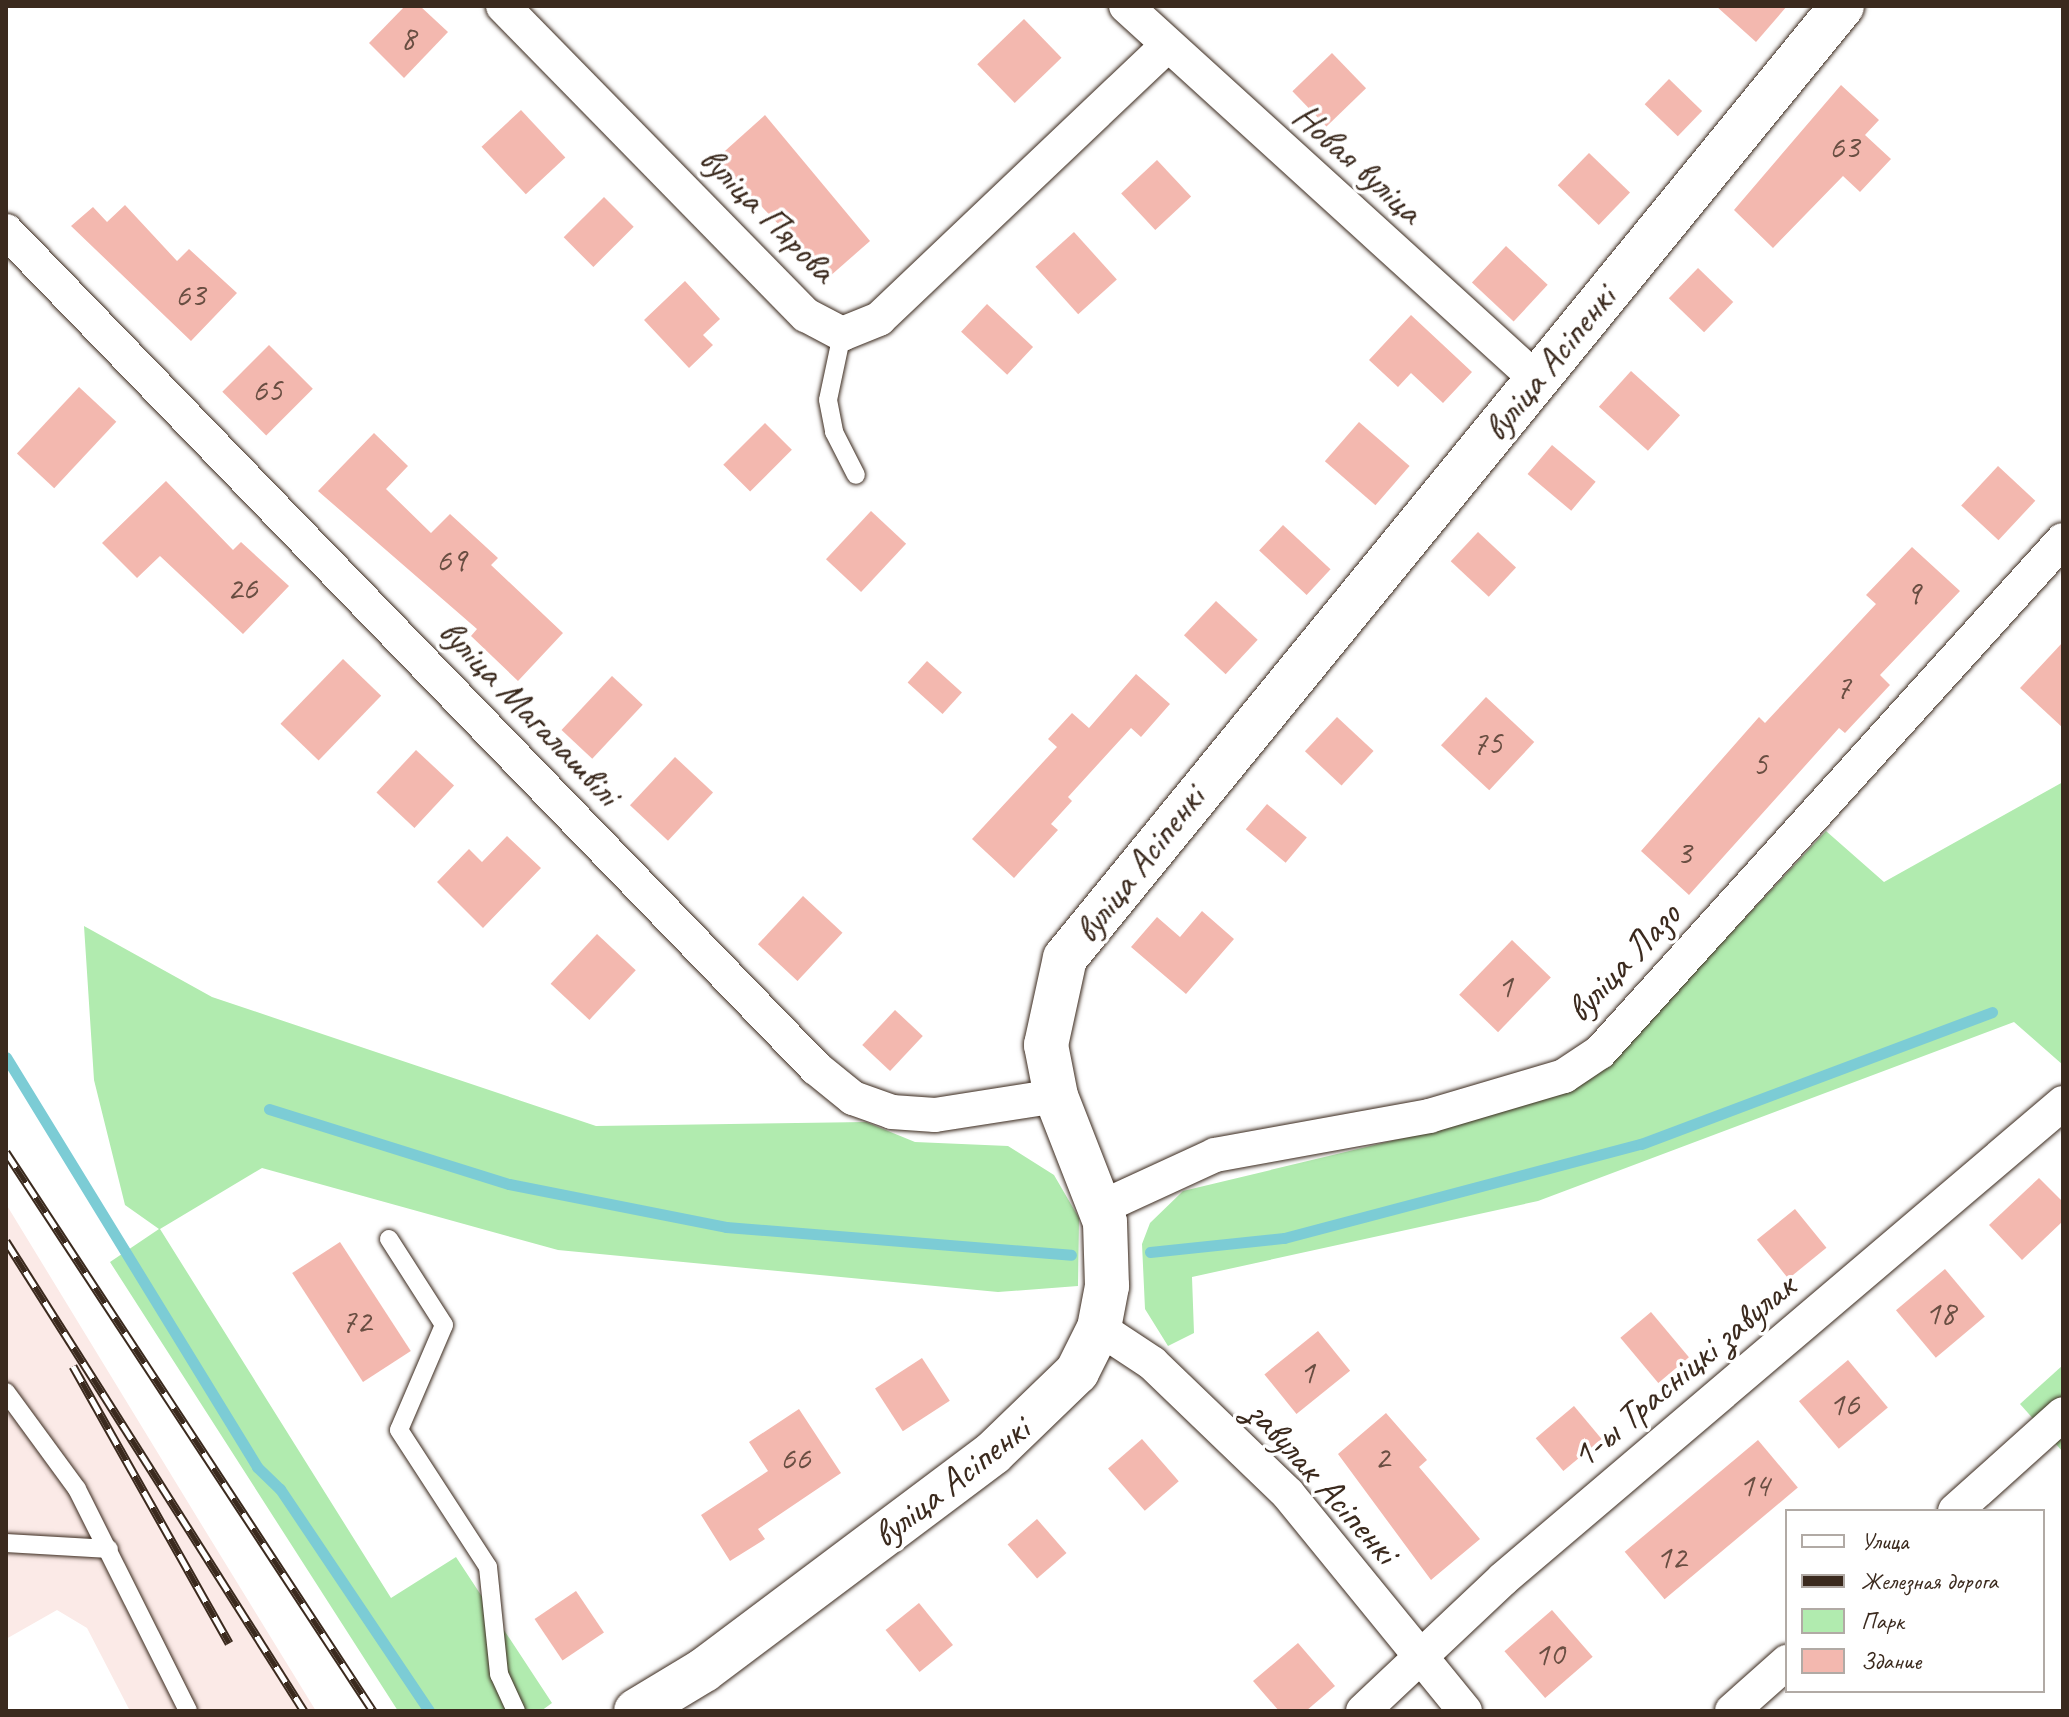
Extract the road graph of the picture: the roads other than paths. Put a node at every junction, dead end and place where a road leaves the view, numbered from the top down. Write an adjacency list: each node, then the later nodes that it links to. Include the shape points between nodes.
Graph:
1 (503, 6): 6 (street, вуліца Пярова, via 806,315)
2 (1126, 6): 4 (street, Новая вуліца)
3 (1842, 6): 7 (street, вуліца Асіпенкі)
4 (1166, 47): 6 (street, вуліца Пярова, via 879,319); 7 (street, Новая вуліца)
5 (6, 231): 10 (street, вуліца Магалашвілі, via 816,1068 853,1098 892,1112 935,1115)
6 (842, 334): 8 (lane, via 828,400 834,432)
7 (1536, 379): 10 (street, вуліца Асіпенкі, via 1087,923 1051,997 1046,1045)
8 (856, 475)
9 (2063, 540): 12 (street, вуліца Лазо, via 1600,1052 1564,1076 1429,1116 1215,1155)
10 (1056, 1096): 12 (street, вуліца Асіпенкі)
11 (2063, 1103): 20 (street, 1-ы Трасніцкі завулак)
12 (1102, 1207): 14 (street, вуліца Асіпенкі, via 1107,1286)
13 (389, 1239): 23 (lane, via 444,1325 399,1430 488,1567 499,1674)
14 (1099, 1328): 20 (street, завулак Асіпенкі, via 1152,1363 1288,1494); 24 (street, вуліца Асіпенкі, via 1077,1372 993,1453 704,1670)
15 (6, 1392): 19 (lane, via 77,1489)
16 (2063, 1414): 17 (street)
17 (1957, 1509)
18 (6, 1543): 19 (lane)
19 (109, 1549): 22 (lane)
20 (1417, 1657): 25 (street, 1-ы Трасніцкі завулак); 26 (street, завулак Асіпенкі)
21 (1785, 1664): 27 (street)
22 (188, 1711)
23 (516, 1711)
24 (636, 1711)
25 (1363, 1711)
26 (1465, 1711)
27 (1732, 1711)

